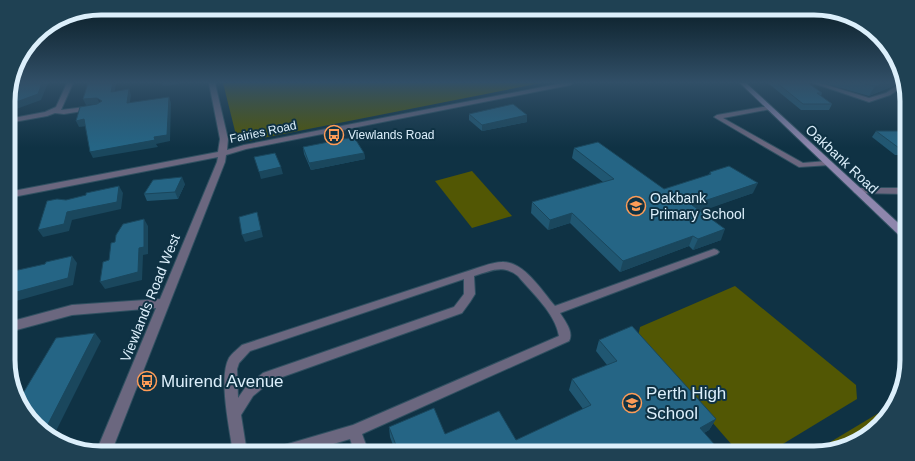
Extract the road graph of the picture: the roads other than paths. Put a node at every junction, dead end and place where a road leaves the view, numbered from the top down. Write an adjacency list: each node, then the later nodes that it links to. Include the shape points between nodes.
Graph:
1 (62, 105): 7 (street)
2 (217, 105): 9 (street, via 224,139)
3 (457, 105): 9 (street, Fairies Road, via 244,147)
4 (766, 105): 6 (street, Oakbank Road)
5 (100, 107): 7 (street)
6 (769, 108): 10 (street, Oakbank Road); 10 (lane, via 717,117 802,165)
7 (55, 111): 8 (street)
8 (15, 119)
9 (222, 154): 13 (street, Fairies Road); 17 (street, Viewlands Road West, via 212,188)
10 (827, 163): 11 (street, Oakbank Road)
11 (858, 191): 12 (street); 14 (street, Oakbank Road)
12 (900, 191)
13 (15, 194)
14 (900, 230)
15 (714, 252): 18 (lane)
16 (469, 274): 18 (lane, via 502,265 516,269); 20 (lane, via 469,297 458,310 267,377 249,392); 20 (lane, via 246,348 234,360 230,369)
17 (164, 303): 19 (street, via 72,310); 22 (street, Viewlands Road West)
18 (553, 311): 21 (lane, via 563,327 565,338)
19 (15, 326)
20 (235, 413): 23 (lane)
21 (354, 431): 24 (lane); 25 (lane)
22 (106, 446)
23 (239, 446)
24 (304, 446)
25 (359, 446)

